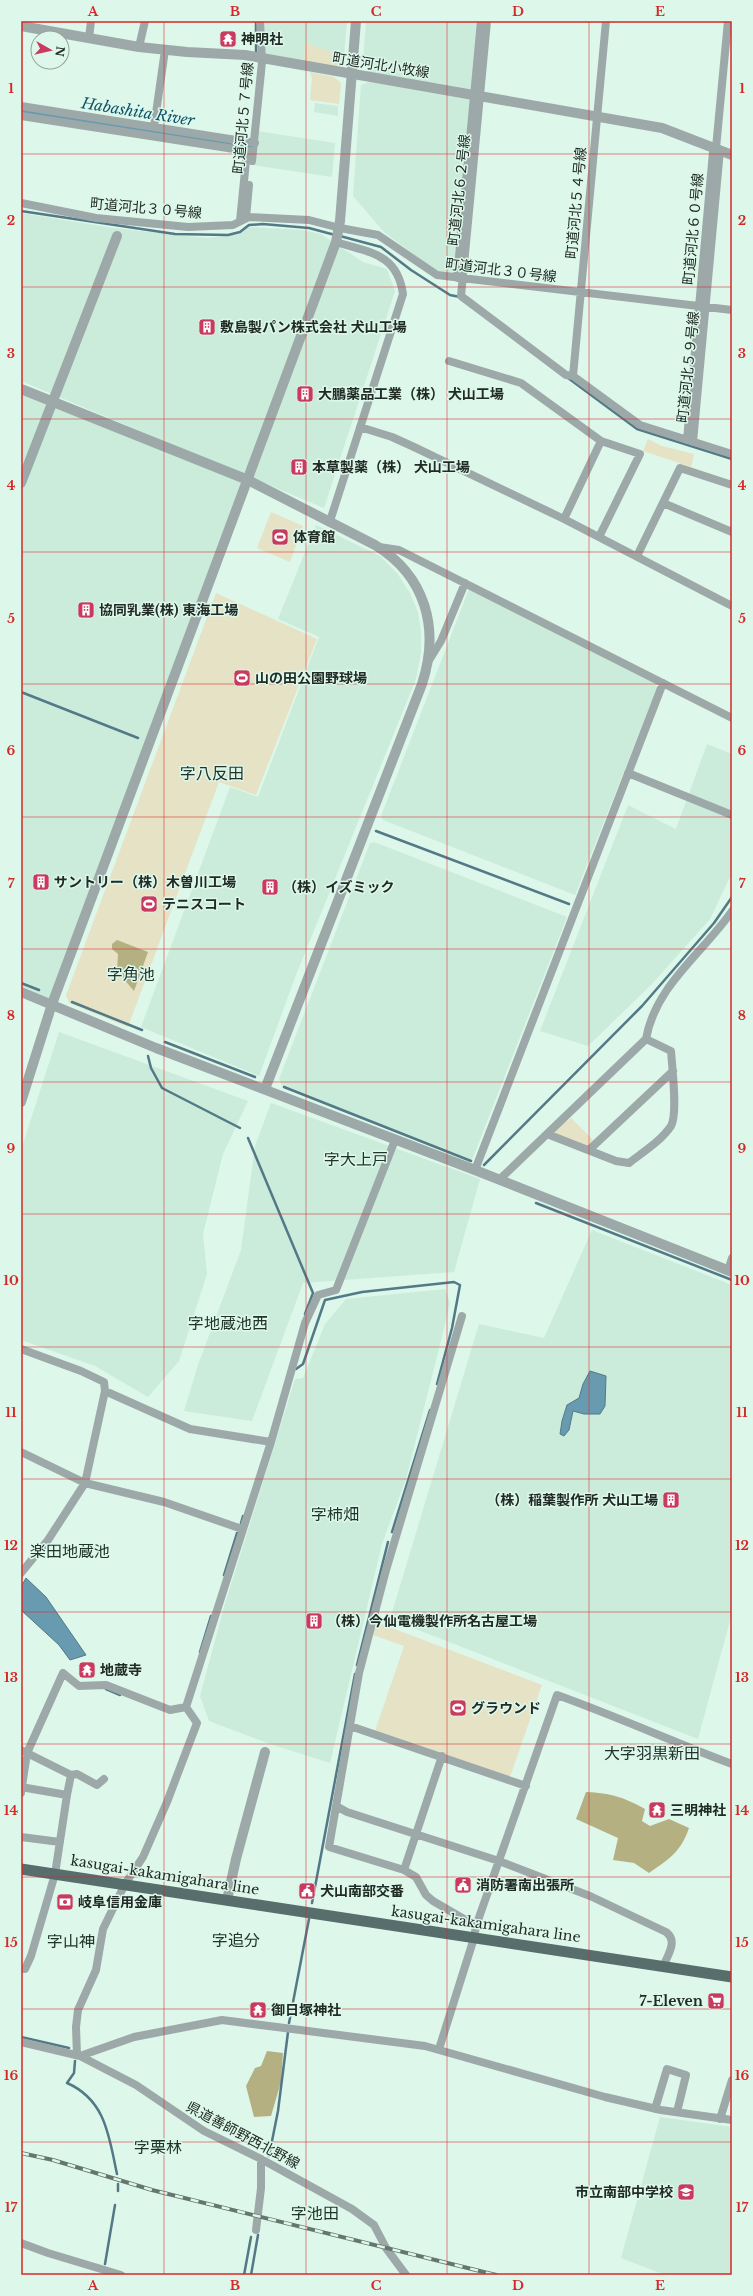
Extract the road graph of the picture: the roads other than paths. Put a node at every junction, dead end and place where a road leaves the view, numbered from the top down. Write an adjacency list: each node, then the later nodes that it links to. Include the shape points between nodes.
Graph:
1 (91, 21): 10 (street)
2 (145, 21): 11 (street)
3 (260, 21): 13 (street, 町道河北５７号線)
4 (356, 21): 14 (street)
5 (481, 21): 15 (street)
6 (487, 21): 15 (street, 町道河北６２号線)
7 (606, 21): 17 (street, 町道河北５４号線)
8 (728, 21): 21 (street)
9 (21, 26): 10 (street, 町道河北小牧線)
10 (89, 38): 11 (street, 町道河北小牧線)
11 (139, 47): 12 (street, 町道河北小牧線)
12 (166, 50): 13 (street, 町道河北小牧線); 19 (street)
13 (262, 58): 14 (street, 町道河北小牧線); 20 (street, 町道河北５７号線)
14 (352, 73): 15 (street, 町道河北小牧線); 26 (street)
15 (477, 95): 17 (street, 町道河北小牧線); 27 (street, 町道河北６２号線)
16 (21, 106): 19 (street)
17 (597, 115): 21 (street, 町道河北小牧線, via 662,128); 28 (street, 町道河北５４号線)
18 (21, 116): 24 (street, via 247,151)
19 (154, 127): 20 (street)
20 (252, 142): 24 (street, 町道河北５７号線)
21 (718, 149): 22 (street, 町道河北小牧線); 29 (street, 町道河北５９号線)
22 (732, 155)
23 (21, 203): 24 (street, 町道河北３０号線, via 84,216 144,224 188,227 233,225)
24 (243, 220): 26 (street, 町道河北３０号線, via 292,218)
25 (118, 236): 34 (street)
26 (338, 236): 27 (street, 町道河北３０号線, via 378,234 431,273); 35 (street, via 384,257 395,268 401,280 403,294); 39 (street)
27 (460, 278): 28 (street, 町道河北３０号線); 32 (street, 町道河北６２号線, via 461,296 566,375)
28 (581, 292): 29 (street, 町道河北３０号線); 32 (street, 町道河北５４号線)
29 (703, 306): 30 (street, 町道河北３０号線); 37 (street, 町道河北５９号線)
30 (732, 310)
31 (448, 361): 36 (street, via 521,383)
32 (573, 376): 37 (street, via 640,425)
33 (21, 389): 34 (street)
34 (53, 401): 39 (street); 40 (street)
35 (360, 427): 43 (street, via 397,439); 44 (street)
36 (601, 441): 43 (street); 46 (street, via 640,454)
37 (690, 441): 38 (street)
38 (732, 454)
39 (248, 480): 44 (street); 58 (street)
40 (21, 483)
41 (732, 486): 42 (street, via 680,468)
42 (663, 503): 45 (street); 48 (street)
43 (564, 518): 46 (street)
44 (330, 521): 47 (street)
45 (732, 532)
46 (599, 537): 48 (street)
47 (379, 547): 49 (street, via 399,550); 51 (street, via 402,567 421,596 430,630)
48 (637, 556): 50 (street)
49 (465, 582): 51 (street, via 441,641); 52 (street)
50 (732, 606)
51 (428, 662): 61 (street, via 422,684)
52 (663, 683): 53 (street); 54 (street)
53 (732, 718)
54 (628, 773): 55 (street); 66 (street)
55 (732, 815)
56 (732, 911): 59 (street, via 679,973 654,1010)
57 (21, 992): 58 (street)
58 (52, 1004): 61 (street, via 156,1048); 62 (street)
59 (646, 1039): 60 (street, via 671,1051); 63 (street)
60 (673, 1071): 65 (street); 65 (street, via 671,1125 648,1150 629,1163)
61 (265, 1089): 64 (street)
62 (21, 1102)
63 (547, 1134): 65 (street); 67 (street)
64 (394, 1140): 66 (street); 73 (street, via 336,1290 318,1295 312,1304)
65 (589, 1150)
66 (475, 1170): 67 (street)
67 (499, 1180): 69 (street)
68 (732, 1258): 69 (street)
69 (730, 1272)
70 (462, 1316): 79 (street, via 386,1570 359,1673)
71 (21, 1349): 72 (street, via 104,1382)
72 (105, 1391): 73 (street, via 190,1428); 75 (street)
73 (271, 1442): 76 (street)
74 (21, 1452): 75 (street)
75 (85, 1483): 76 (street, via 164,1502); 77 (street, via 48,1540)
76 (242, 1529): 78 (street)
77 (21, 1573)
78 (186, 1707): 80 (street, via 170,1710 106,1685 79,1686 63,1673); 97 (street, via 197,1723 143,1857)
79 (350, 1726): 82 (street); 89 (street)
80 (24, 1751): 84 (street); 87 (street)
81 (265, 1752): 98 (street)
82 (442, 1756): 86 (street); 90 (street)
83 (732, 1764): 86 (street, via 626,1720 557,1695)
84 (70, 1775): 85 (street, via 77,1774 97,1785); 88 (street)
85 (104, 1779)
86 (526, 1786): 93 (street)
87 (21, 1789): 88 (street)
88 (67, 1795): 92 (street)
89 (336, 1806): 90 (street); 95 (street, via 329,1847)
90 (417, 1834): 93 (street); 95 (street)
91 (21, 1837): 92 (street)
92 (60, 1842): 96 (street)
93 (499, 1862): 99 (street); 101 (street, via 590,1896 666,1932 673,1942)
94 (21, 1869): 96 (main road, kasugai-kakamigahara line)
95 (404, 1870): 99 (street, via 416,1877 432,1901)
96 (55, 1874): 97 (main road, kasugai-kakamigahara line); 102 (street, via 32,1956 25,1969)
97 (125, 1884): 98 (main road, kasugai-kakamigahara line); 106 (street, via 103,1929 96,1970 78,2010)
98 (227, 1900): 100 (main road, kasugai-kakamigahara line)
99 (476, 1926): 100 (street)
100 (474, 1938): 101 (main road, kasugai-kakamigahara line); 105 (street)
101 (664, 1965): 103 (main road, kasugai-kakamigahara line)
102 (21, 1969)
103 (732, 1977)
104 (21, 2042): 106 (street, 県道善師野西北野線)
105 (439, 2049): 106 (street, via 222,2020 134,2037); 108 (street, via 555,2084)
106 (78, 2055): 112 (street, 県道善師野西北野線, via 136,2085 204,2132)
107 (732, 2080): 110 (street)
108 (655, 2109): 109 (street); 109 (street, via 667,2069 686,2075)
109 (677, 2112): 110 (street)
110 (720, 2119): 111 (street)
111 (732, 2120)
112 (260, 2159): 113 (street, via 260,2195); 116 (street, 県道善師野西北野線, via 352,2209 374,2225 386,2248)
113 (256, 2230)
114 (21, 2243): 115 (street)
115 (121, 2275)
116 (406, 2275)

